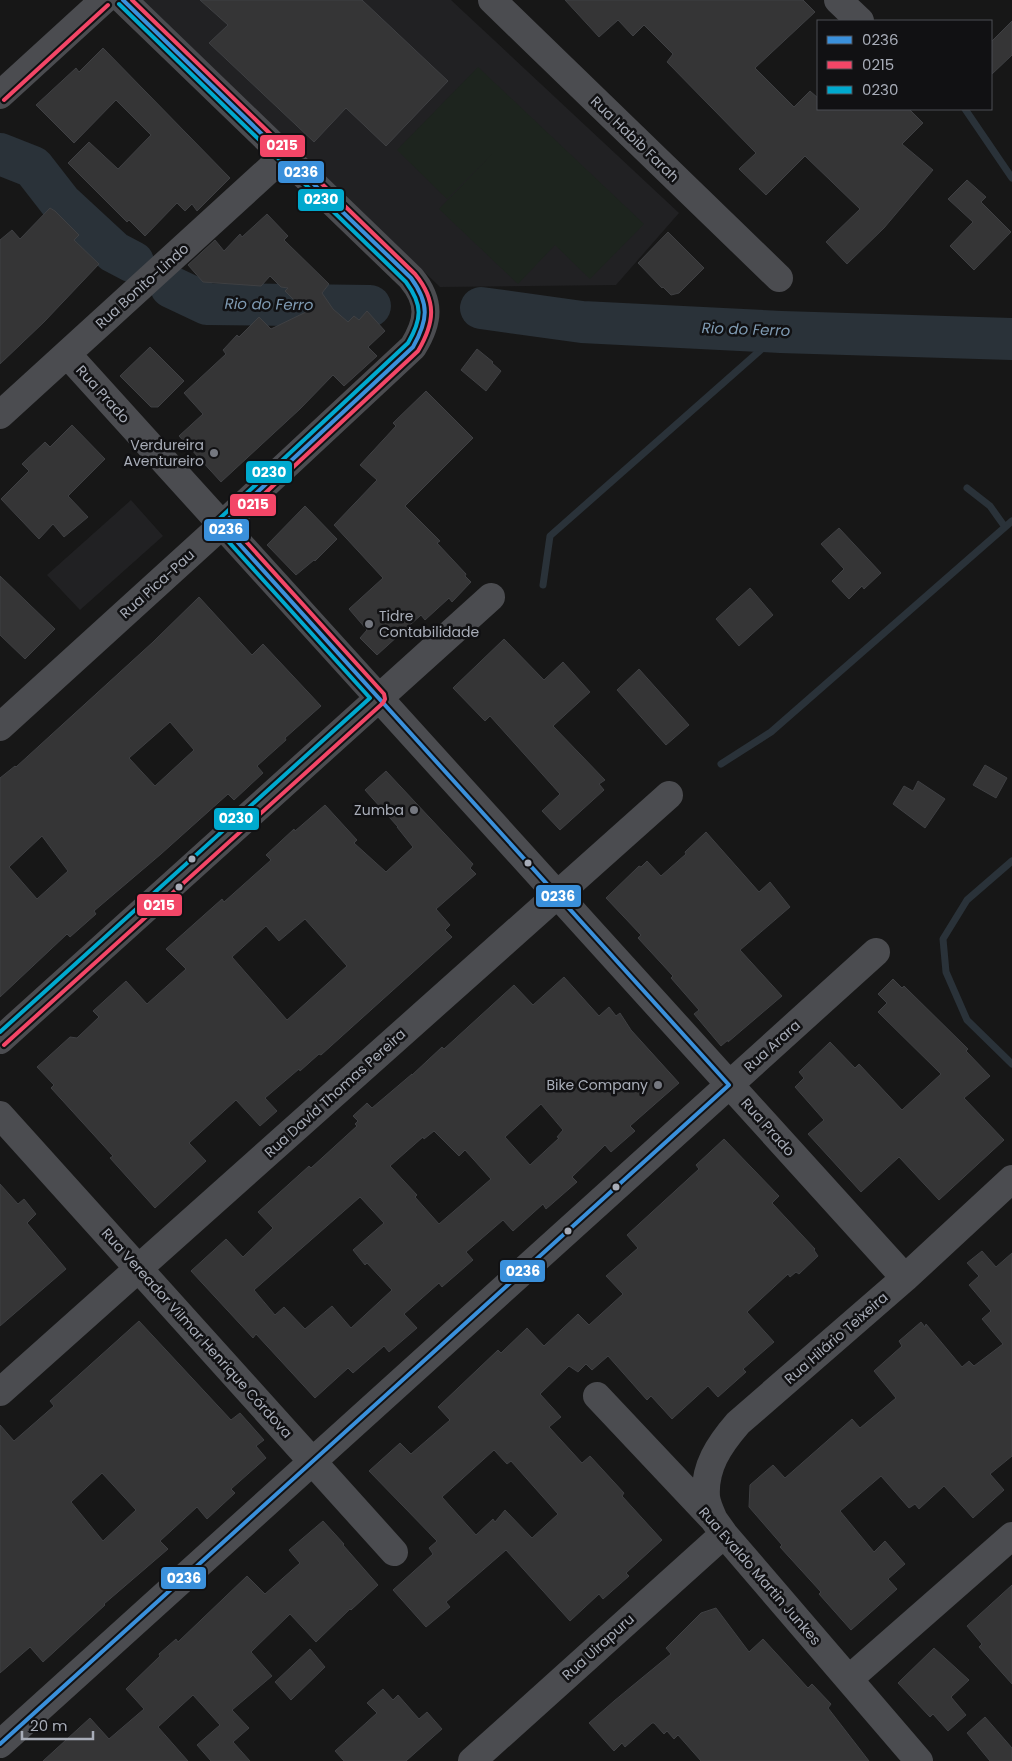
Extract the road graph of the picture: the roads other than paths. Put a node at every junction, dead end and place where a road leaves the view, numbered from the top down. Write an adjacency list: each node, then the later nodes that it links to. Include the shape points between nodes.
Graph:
1 (104, 0): 6 (street)
2 (123, 0): 7 (street)
3 (492, 0): 8 (street, Rua Habib Farah)
4 (838, 0): 5 (street)
5 (859, 20)
6 (0, 95)
7 (284, 156): 9 (street, Rua Bonito-Lindo); 11 (street, Rua Pica-Pau, via 411,278 419,288 426,307 425,322 413,346)
8 (779, 278)
9 (67, 354): 10 (street, Rua Bonito-Lindo); 11 (street, Rua Prado)
10 (0, 415)
11 (222, 525): 13 (street, Rua Prado); 14 (street, Rua Pica-Pau)
12 (491, 597): 13 (street)
13 (379, 698): 16 (street, Rua Prado); 18 (street)
14 (0, 726)
15 (669, 795): 16 (street, Rua David Thomas Pereira)
16 (558, 895): 19 (street, Rua Prado); 22 (street, Rua David Thomas Pereira)
17 (876, 952): 19 (street, Rua Arara)
18 (0, 1040)
19 (729, 1084): 23 (street, Rua Prado); 26 (street, Rua Arara)
20 (0, 1115): 22 (street, Rua Vereador Vilmar Henrique Córdova)
21 (1012, 1179): 23 (street, Rua Hilário Teixeira)
22 (138, 1268): 24 (street, Rua David Thomas Pereira); 26 (street, Rua Vereador Vilmar Henrique Córdova)
23 (905, 1278): 27 (street, Rua Hilário Teixeira, via 738,1423 722,1442 708,1473 706,1498)
24 (0, 1392)
25 (597, 1396): 27 (street, Rua Evaldo Martin Junkes)
26 (312, 1462): 29 (street, Rua Vereador Vilmar Henrique Córdova); 31 (street, Rua Arara)
27 (719, 1527): 30 (street, Rua Evaldo Martin Junkes); 32 (street, Rua Uirapuru)
28 (1012, 1536): 30 (street)
29 (394, 1552)
30 (849, 1679): 33 (street, Rua Evaldo Martin Junkes)
31 (0, 1744)
32 (472, 1761)
33 (919, 1761)

